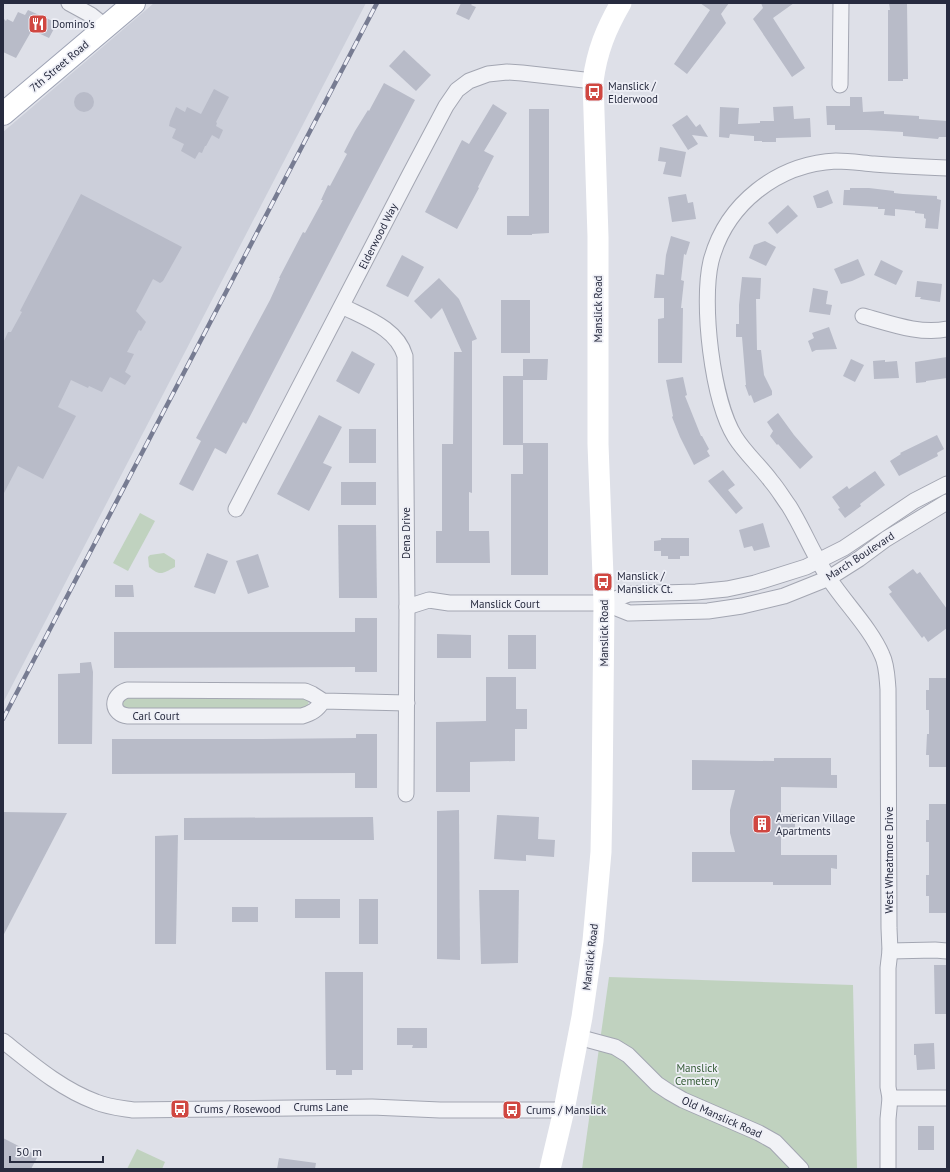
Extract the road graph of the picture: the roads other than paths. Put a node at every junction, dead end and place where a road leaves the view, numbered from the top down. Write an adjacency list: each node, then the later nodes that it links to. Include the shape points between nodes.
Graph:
1 (69, 3): 5 (street)
2 (134, 3): 5 (main road, 7th Street Road)
3 (622, 3): 6 (main road, Manslick Road, via 601,44)
4 (841, 3): 7 (street)
5 (106, 27): 8 (main road, 7th Street Road)
6 (593, 81): 10 (street, Elderwood Way, via 507,72 478,77 462,86 446,106); 17 (main road, Manslick Road, via 598,237 598,430)
7 (840, 85)
8 (3, 114)
9 (947, 168): 16 (street, West Wheatmore Drive, via 838,161 798,168 767,183 744,201 732,216 714,251 707,293 709,337 717,387 726,419 734,436 790,508)
10 (342, 306): 15 (street, Elderwood Way); 18 (street, Dena Drive, via 394,336 405,356)
11 (863, 316): 12 (street, via 916,329)
12 (947, 329)
13 (947, 484): 16 (street, via 914,501 863,536)
14 (947, 502): 16 (street, March Boulevard, via 886,539 859,559)
15 (236, 509)
16 (824, 570): 17 (street, via 806,567 728,589 629,594); 17 (street, March Boulevard, via 784,596 742,606 708,611 629,613); 22 (street, West Wheatmore Drive, via 873,637 885,665 888,689)
17 (604, 603): 18 (street, Manslick Court, via 471,604 429,600); 24 (main road, Manslick Road, via 600,859 593,941)
18 (407, 607): 20 (street, Dena Drive)
19 (323, 701): 19 (street, Carl Court, via 305,691 127,690 119,692 115,698 118,712 128,716 302,716 312,713); 20 (street, Carl Court)
20 (407, 703): 21 (street, Dena Drive)
21 (406, 794)
22 (890, 951): 23 (street); 26 (street, West Wheatmore Drive)
23 (947, 951)
24 (578, 1037): 28 (main road, Manslick Road); 30 (street, Old Manslick Road, via 616,1047 668,1092 759,1133 774,1142)
25 (3, 1040): 28 (street, Crums Lane, via 39,1070 72,1092 97,1103 133,1110 372,1107)
26 (890, 1098): 27 (street); 31 (street, West Wheatmore Drive)
27 (947, 1098)
28 (564, 1110): 29 (main road, Manslick Road)
29 (550, 1169)
30 (801, 1169)
31 (888, 1169)

